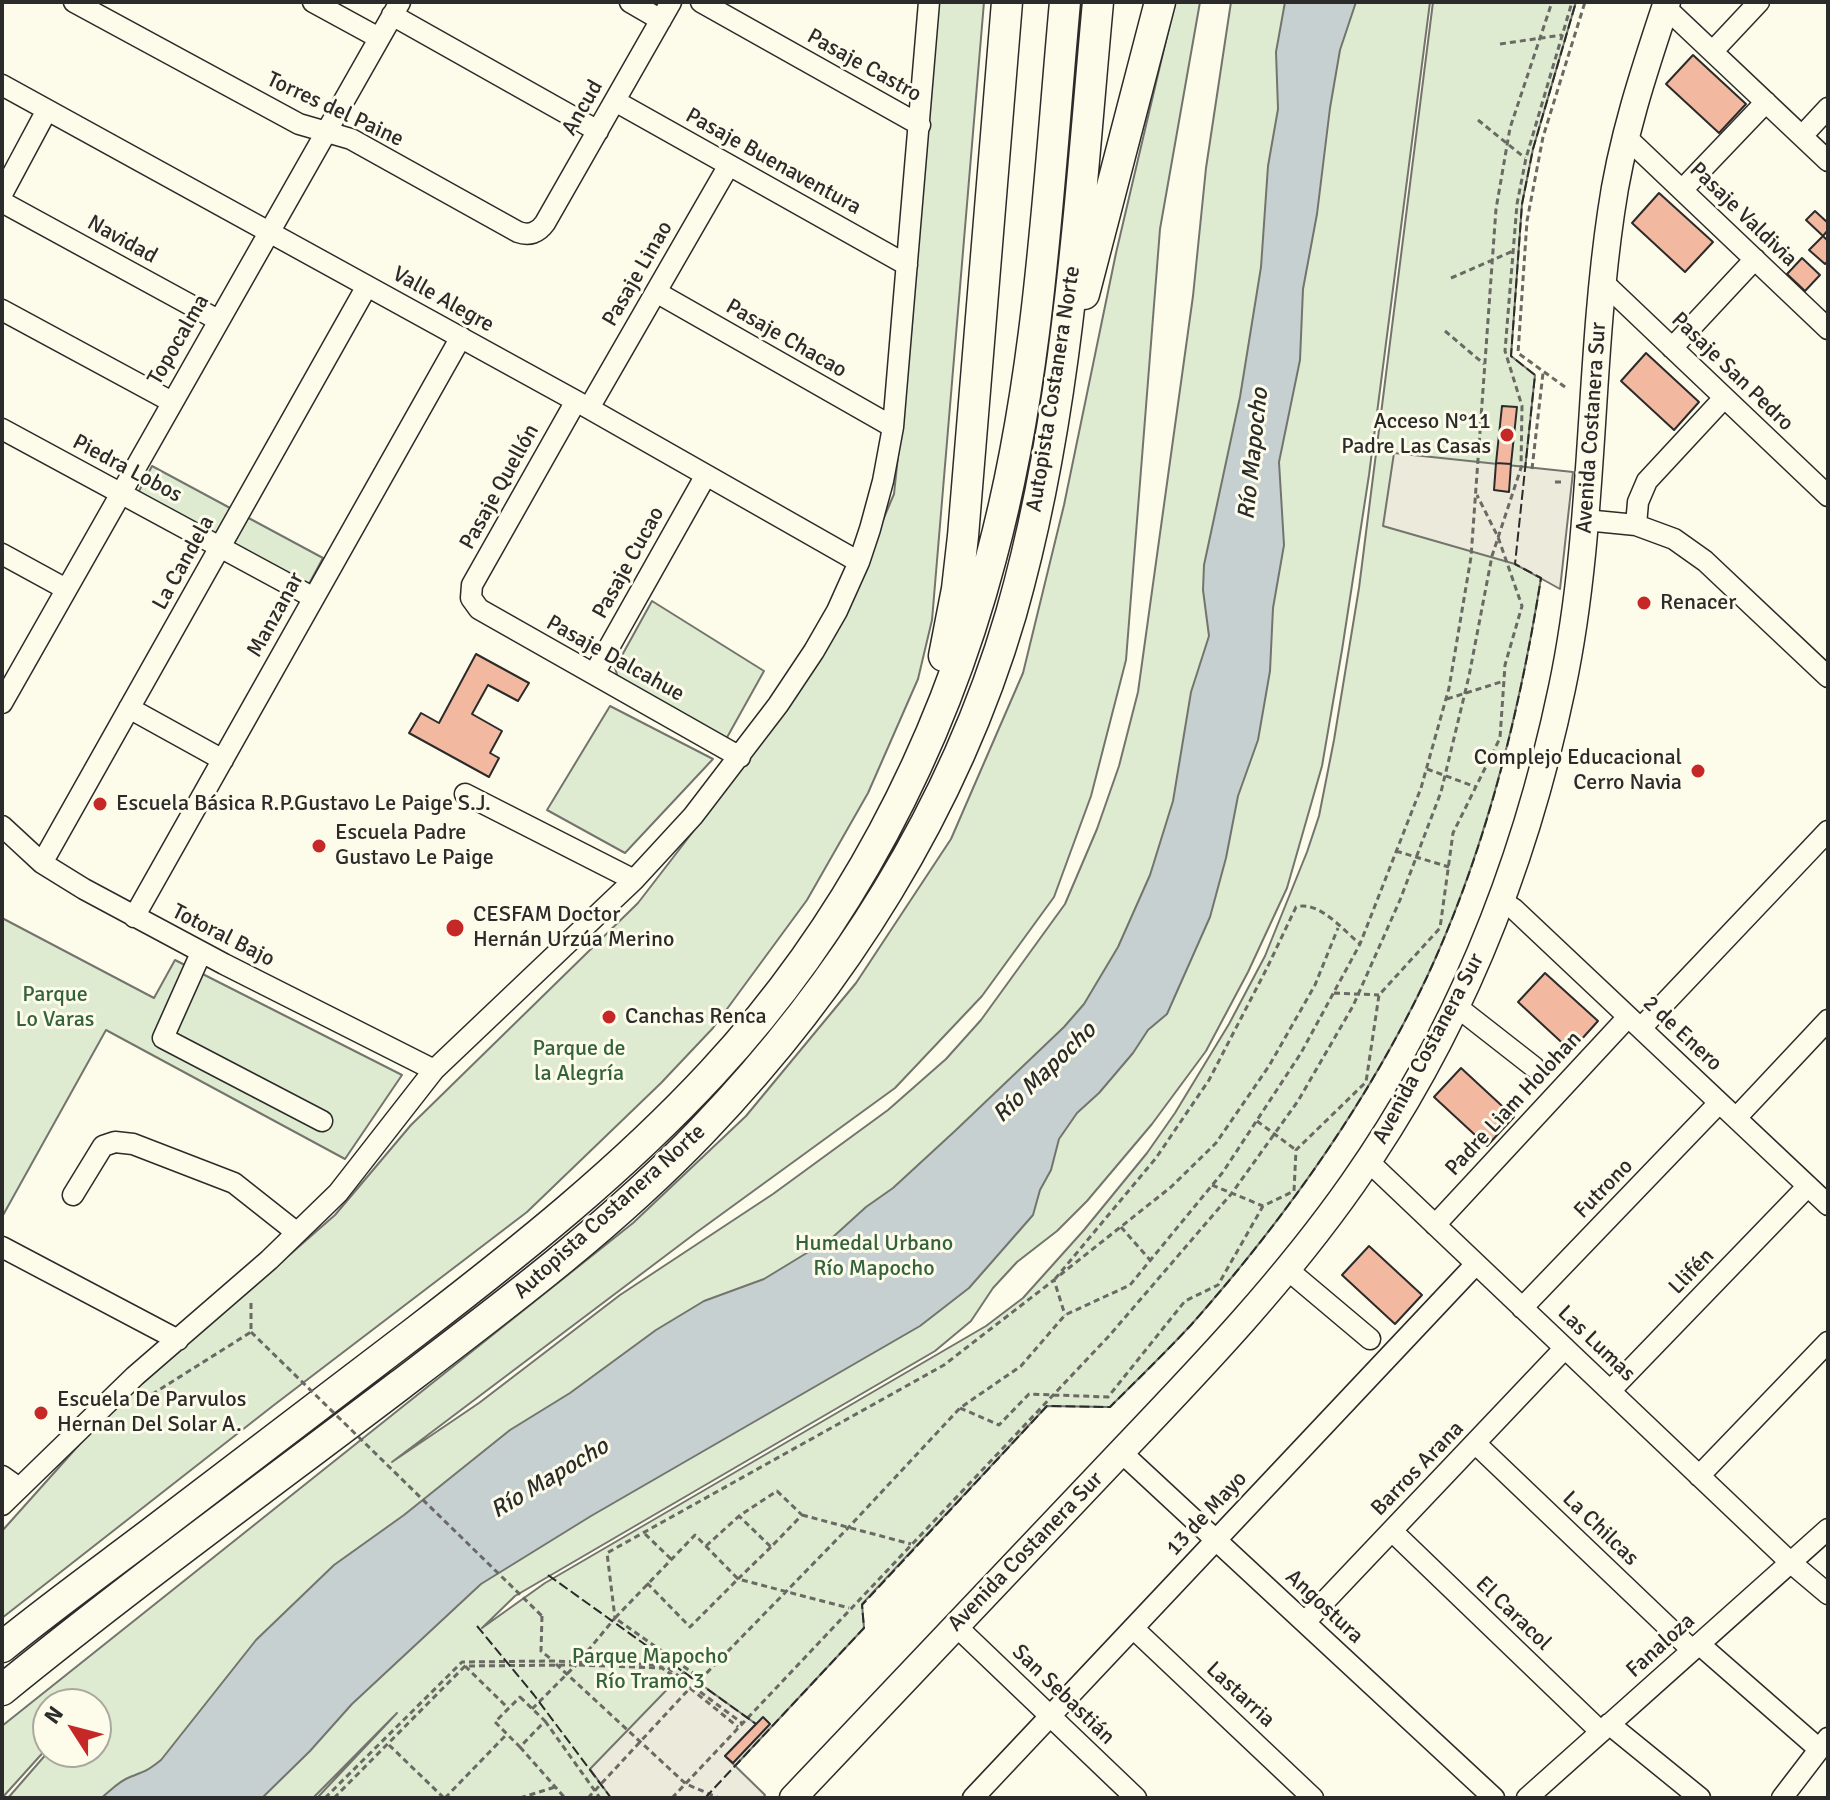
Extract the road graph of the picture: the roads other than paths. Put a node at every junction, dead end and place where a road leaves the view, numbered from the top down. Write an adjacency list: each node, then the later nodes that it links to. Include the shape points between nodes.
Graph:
1 (74, 2): 23 (street, Torres del Paine, via 299,124)
2 (313, 2): 14 (street)
3 (630, 2): 13 (street)
4 (701, 2): 21 (street, Pasaje Castro)
5 (929, 2): 21 (street)
6 (1007, 2): 67 (highway, via 960,568 948,641)
7 (1065, 2): 67 (highway, Autopista Costanera Norte, via 1036,305 1010,476 967,641)
8 (1098, 2): 43 (highway, Autopista Costanera Norte)
9 (1160, 2): 43 (highway)
10 (1759, 2): 15 (street)
11 (1666, 4): 15 (street); 24 (main road, Avenida Costanera Sur)
12 (396, 8): 14 (street, Topocalma); 22 (street)
13 (666, 11): 17 (street, Ancud)
14 (379, 38): 23 (street, Topocalma)
15 (1713, 51): 18 (street)
16 (2, 85): 20 (street, Valle Alegre)
17 (615, 101): 22 (street, Ancud); 27 (street, Pasaje Buenaventura)
18 (1766, 102): 25 (street); 28 (street)
19 (1828, 108): 25 (street)
20 (47, 110): 29 (street); 31 (street, Valle Alegre)
21 (920, 125): 34 (street)
22 (598, 131): 32 (street, Ancud, via 545,223)
23 (326, 132): 31 (street, Topocalma); 32 (street, Torres del Paine, via 351,139 518,232)
24 (1625, 136): 28 (street, Pasaje Valdivia); 35 (main road, Avenida Costanera Sur)
25 (1802, 136): 26 (street)
26 (1828, 161)
27 (729, 165): 34 (street, Pasaje Buenaventura); 37 (street, Pasaje Linao)
28 (1682, 190): 33 (street, Pasaje Valdivia)
29 (2, 194)
30 (2, 202): 39 (street, Navidad)
31 (269, 232): 36 (street, Valle Alegre); 39 (street, Topocalma)
32 (533, 233)
33 (1755, 259): 40 (street, Pasaje Valdivia); 42 (street)
34 (907, 265): 47 (street)
35 (1603, 282): 42 (street, Pasaje San Pedro); 52 (main road, Avenida Costanera Sur)
36 (367, 286): 41 (street, Valle Alegre); 54 (street, La Candela)
37 (656, 292): 46 (street, Pasaje Linao); 47 (street, Pasaje Chacao)
38 (2, 310): 45 (street)
39 (218, 320): 45 (street, Topocalma)
40 (1828, 329)
41 (461, 337): 46 (street, Valle Alegre); 58 (street, Manzanar)
42 (1672, 348): 44 (street, Pasaje San Pedro)
43 (1058, 388): 114 (highway, Autopista Costanera Norte, via 1026,556 968,734 881,901 779,1045 698,1136 535,1281)
44 (1724, 398): 51 (street, Pasaje San Pedro); 53 (street, via 1647,481)
45 (172, 402): 50 (street, Topocalma)
46 (582, 404): 49 (street, Valle Alegre); 59 (street, Pasaje Quellón, via 472,585)
47 (893, 427): 56 (street)
48 (2, 429): 50 (street, Piedra Lobos)
49 (706, 475): 56 (street, Valle Alegre); 60 (street, Pasaje Cucao)
50 (119, 493): 54 (street, Piedra Lobos); 57 (street, Topocalma)
51 (1828, 496)
52 (1585, 520): 53 (street); 73 (main road, Avenida Costanera Sur, via 1560,700)
53 (1636, 525): 61 (street, via 1674,539 1705,561)
54 (220, 547): 58 (street, Piedra Lobos); 64 (street, La Candela)
55 (2, 554): 57 (street)
56 (859, 562): 65 (street, via 820,641)
57 (66, 589): 62 (street, Topocalma)
58 (314, 598): 66 (street, Manzanar)
59 (471, 598): 60 (street, Pasaje Dalcahue, via 479,609)
60 (594, 674): 65 (street, Pasaje Dalcahue)
61 (1828, 677)
62 (7, 681): 63 (street, Topocalma)
63 (2, 703)
64 (129, 708): 66 (street); 71 (street, La Candela)
65 (740, 757): 72 (street)
66 (223, 760): 74 (street, Manzanar)
67 (915, 769): 112 (highway, Autopista Costanera Norte, via 856,880 794,973 712,1073 641,1144 493,1272)
68 (465, 794): 72 (street)
69 (2, 826): 71 (street, Totoral Bajo)
70 (1828, 831): 78 (street, Padre Liam Holohan)
71 (42, 863): 74 (street, Totoral Bajo)
72 (634, 880): 80 (street)
73 (1502, 901): 76 (main road, Avenida Costanera Sur); 78 (street, 2 de Enero)
74 (134, 917): 75 (street, Totoral Bajo)
75 (201, 953): 80 (street, Totoral Bajo); 83 (street, via 163,1038)
76 (1456, 1006): 79 (street); 84 (main road, Avenida Costanera Sur)
77 (1828, 1020): 82 (street)
78 (1634, 1022): 81 (street, 2 de Enero); 88 (street, Padre Liam Holohan)
79 (1534, 1067)
80 (434, 1070): 89 (street, via 338,1193)
81 (1719, 1103): 82 (street, 2 de Enero); 93 (street, Futrono)
82 (1736, 1118): 85 (street, 2 de Enero)
83 (322, 1121)
84 (1368, 1161): 88 (street, Las Lumas); 92 (main road, Avenida Costanera Sur)
85 (1808, 1186): 87 (street, 2 de Enero); 98 (street, Llifén)
86 (73, 1195): 89 (street, via 103,1146 133,1144 234,1183)
87 (1827, 1202)
88 (1435, 1225): 91 (street, Las Lumas)
89 (296, 1232): 95 (street)
90 (2, 1247): 95 (street)
91 (1476, 1264): 93 (street, Las Lumas); 106 (street, 13 de Mayo)
92 (1288, 1270): 94 (street); 100 (main road, Avenida Costanera Sur)
93 (1522, 1308): 97 (street, Las Lumas)
94 (1370, 1339)
95 (178, 1340): 102 (street)
96 (1828, 1342): 101 (street)
97 (1565, 1348): 98 (street, Las Lumas); 99 (street, Barros Arana)
98 (1610, 1391): 101 (street, Las Lumas)
99 (1475, 1443): 105 (street, Barros Arana); 113 (street, La Chilcas)
100 (1121, 1452): 106 (street, Angostura); 110 (main road, Avenida Costanera Sur)
101 (1699, 1476): 107 (street, Las Lumas)
102 (10, 1482): 103 (street)
103 (2, 1505)
104 (1828, 1529): 107 (street, Fanaloza)
105 (1392, 1531): 109 (street, Barros Arana); 116 (street, El Caracol)
106 (1217, 1539): 109 (street, Angostura); 111 (street, 13 de Mayo)
107 (1790, 1562): 108 (street, Las Lumas); 113 (street, Fanaloza)
108 (1828, 1594)
109 (1305, 1622): 122 (street, Angostura)
110 (956, 1626): 115 (street, San Sebastián); 118 (main road, Avenida Costanera Sur)
111 (1133, 1628): 115 (street, 13 de Mayo); 121 (street, Lastarria)
112 (2, 1647)
113 (1696, 1647): 116 (street, Fanaloza); 117 (street, La Chilcas)
114 (2, 1690)
115 (1050, 1716): 119 (street, 13 de Mayo); 120 (street, San Sebastián)
116 (1605, 1728): 123 (street, Fanaloza); 124 (street, El Caracol)
117 (1824, 1744): 125 (street)
118 (793, 1798)
119 (973, 1798)
120 (1136, 1798)
121 (1313, 1798)
122 (1494, 1798)
123 (1527, 1798)
124 (1700, 1798)
125 (1782, 1798)

